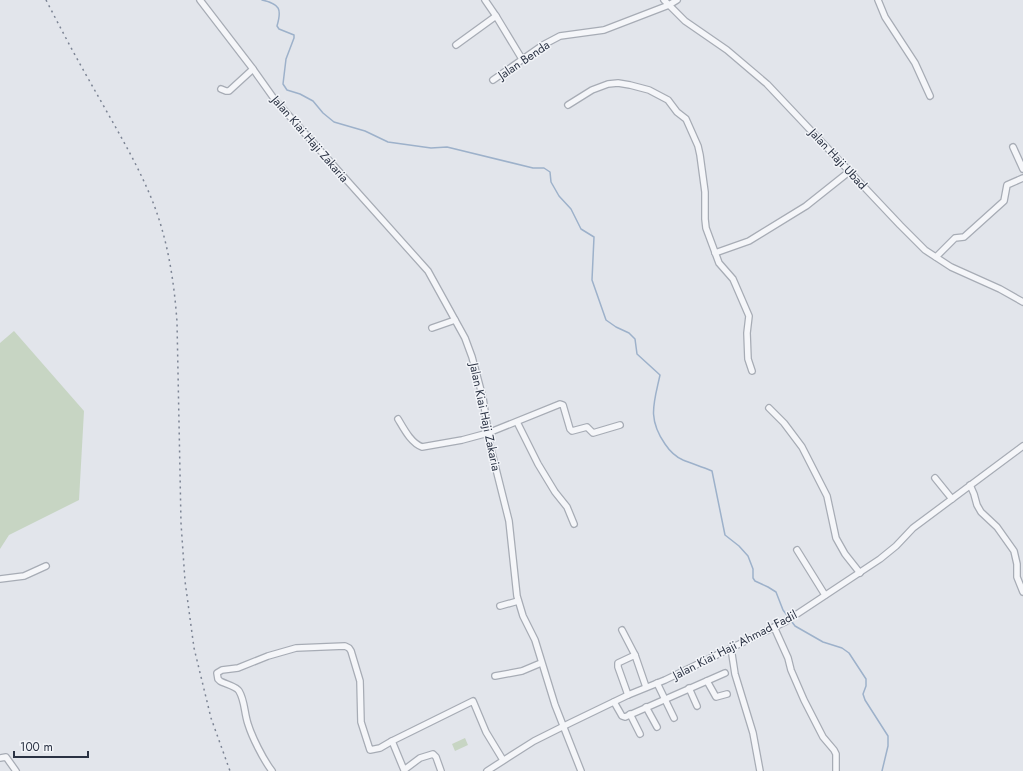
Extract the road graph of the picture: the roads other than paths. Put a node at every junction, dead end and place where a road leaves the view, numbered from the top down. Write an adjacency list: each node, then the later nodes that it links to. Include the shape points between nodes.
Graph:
1 (200, 0): 10 (street, Jalan Kiai Haji Zakaria)
2 (485, 0): 7 (street)
3 (664, 0): 6 (street, Jalan Haji Ubad)
4 (677, 0): 6 (street, Jalan Benda)
5 (878, 0): 13 (street, via 885,17 915,64)
6 (669, 5): 9 (street, Jalan Benda, via 604,30 560,36); 17 (street, Jalan Haji Ubad, via 747,66)
7 (496, 16): 8 (street); 9 (street)
8 (456, 45)
9 (522, 59): 11 (street, Jalan Benda)
10 (253, 69): 12 (street, via 229,91); 22 (street, Jalan Kiai Haji Zakaria, via 285,112 428,271)
11 (494, 80)
12 (221, 89)
13 (930, 96)
14 (568, 105): 19 (street, via 592,90 618,83 649,90 668,100 686,119 698,146 705,192 705,223)
15 (1013, 147): 16 (street)
16 (1023, 169)
17 (850, 171): 19 (street, via 806,206 749,241); 20 (street, Jalan Haji Ubad, via 900,226)
18 (1023, 178): 20 (street, via 1007,185 1004,201 964,237 955,238)
19 (715, 253): 24 (street, via 719,263 733,279 749,316 748,359)
20 (936, 257): 21 (street, Jalan Haji Ubad)
21 (1023, 302)
22 (455, 320): 23 (street); 29 (street, Jalan Kiai Haji Zakaria, via 474,362)
23 (432, 328)
24 (752, 371)
25 (769, 408): 37 (street, via 802,447 826,496 836,538)
26 (398, 419): 29 (street, via 416,445 422,447)
27 (516, 422): 28 (street, via 561,404 572,431 587,427 593,433); 29 (street); 34 (street, via 555,492 567,507)
28 (620, 425)
29 (488, 433): 41 (street, Jalan Kiai Haji Zakaria, via 509,521)
30 (1023, 446): 32 (street, Jalan Kiai Haji Ahmad Fadil)
31 (935, 478): 33 (street)
32 (970, 485): 33 (street, Jalan Kiai Haji Ahmad Fadil); 39 (street, via 977,505 1014,551 1017,577)
33 (952, 499): 37 (street, Jalan Kiai Haji Ahmad Fadil)
34 (574, 524)
35 (797, 550): 40 (street)
36 (46, 566): 38 (street, via 24,576)
37 (860, 573): 40 (street, Jalan Kiai Haji Ahmad Fadil)
38 (0, 579)
39 (1023, 592)
40 (825, 595): 43 (street, Jalan Kiai Haji Ahmad Fadil)
41 (518, 601): 42 (street); 47 (street, Jalan Kiai Haji Zakaria)
42 (500, 606)
43 (774, 628): 45 (street, Jalan Kiai Haji Ahmad Fadil); 75 (street, via 804,700 823,737 836,754)
44 (622, 630): 46 (street)
45 (732, 648): 51 (street, Jalan Kiai Haji Ahmad Fadil); 74 (street, via 735,674 753,733)
46 (635, 655): 52 (street); 55 (street, via 622,660 617,666)
47 (542, 663): 49 (street, via 522,671); 62 (street, Jalan Kiai Haji Zakaria)
48 (725, 673): 50 (street)
49 (495, 676)
50 (707, 681): 53 (street); 54 (street, via 716,697)
51 (657, 683): 52 (street, Jalan Kiai Haji Ahmad Fadil); 56 (street)
52 (646, 687): 55 (street, Jalan Kiai Haji Ahmad Fadil)
53 (689, 688): 56 (street); 58 (street)
54 (727, 694)
55 (628, 695): 57 (street, Jalan Kiai Haji Ahmad Fadil)
56 (664, 699): 59 (street); 61 (street)
57 (614, 702): 60 (street, via 622,716); 62 (street, Jalan Kiai Haji Ahmad Fadil)
58 (697, 706)
59 (646, 707): 60 (street); 63 (street)
60 (630, 714): 64 (street)
61 (674, 718)
62 (564, 726): 67 (street, Jalan Kiai Haji Ahmad Fadil); 73 (street, Jalan Kiai Haji Zakaria)
63 (657, 727)
64 (640, 734)
65 (392, 741): 67 (street, via 473,701 486,732); 69 (street, via 370,750 361,722 359,675 349,648 296,648 238,668 222,670 218,674 220,681 238,690 244,701 248,725); 70 (street)
66 (0, 758): 68 (street, via 6,757)
67 (503, 760): 72 (street, Jalan Kiai Haji Ahmad Fadil)
68 (16, 771)
69 (272, 771)
70 (404, 771): 71 (street, via 420,758 433,754)
71 (441, 771)
72 (487, 771)
73 (581, 771)
74 (760, 771)
75 (836, 771)

